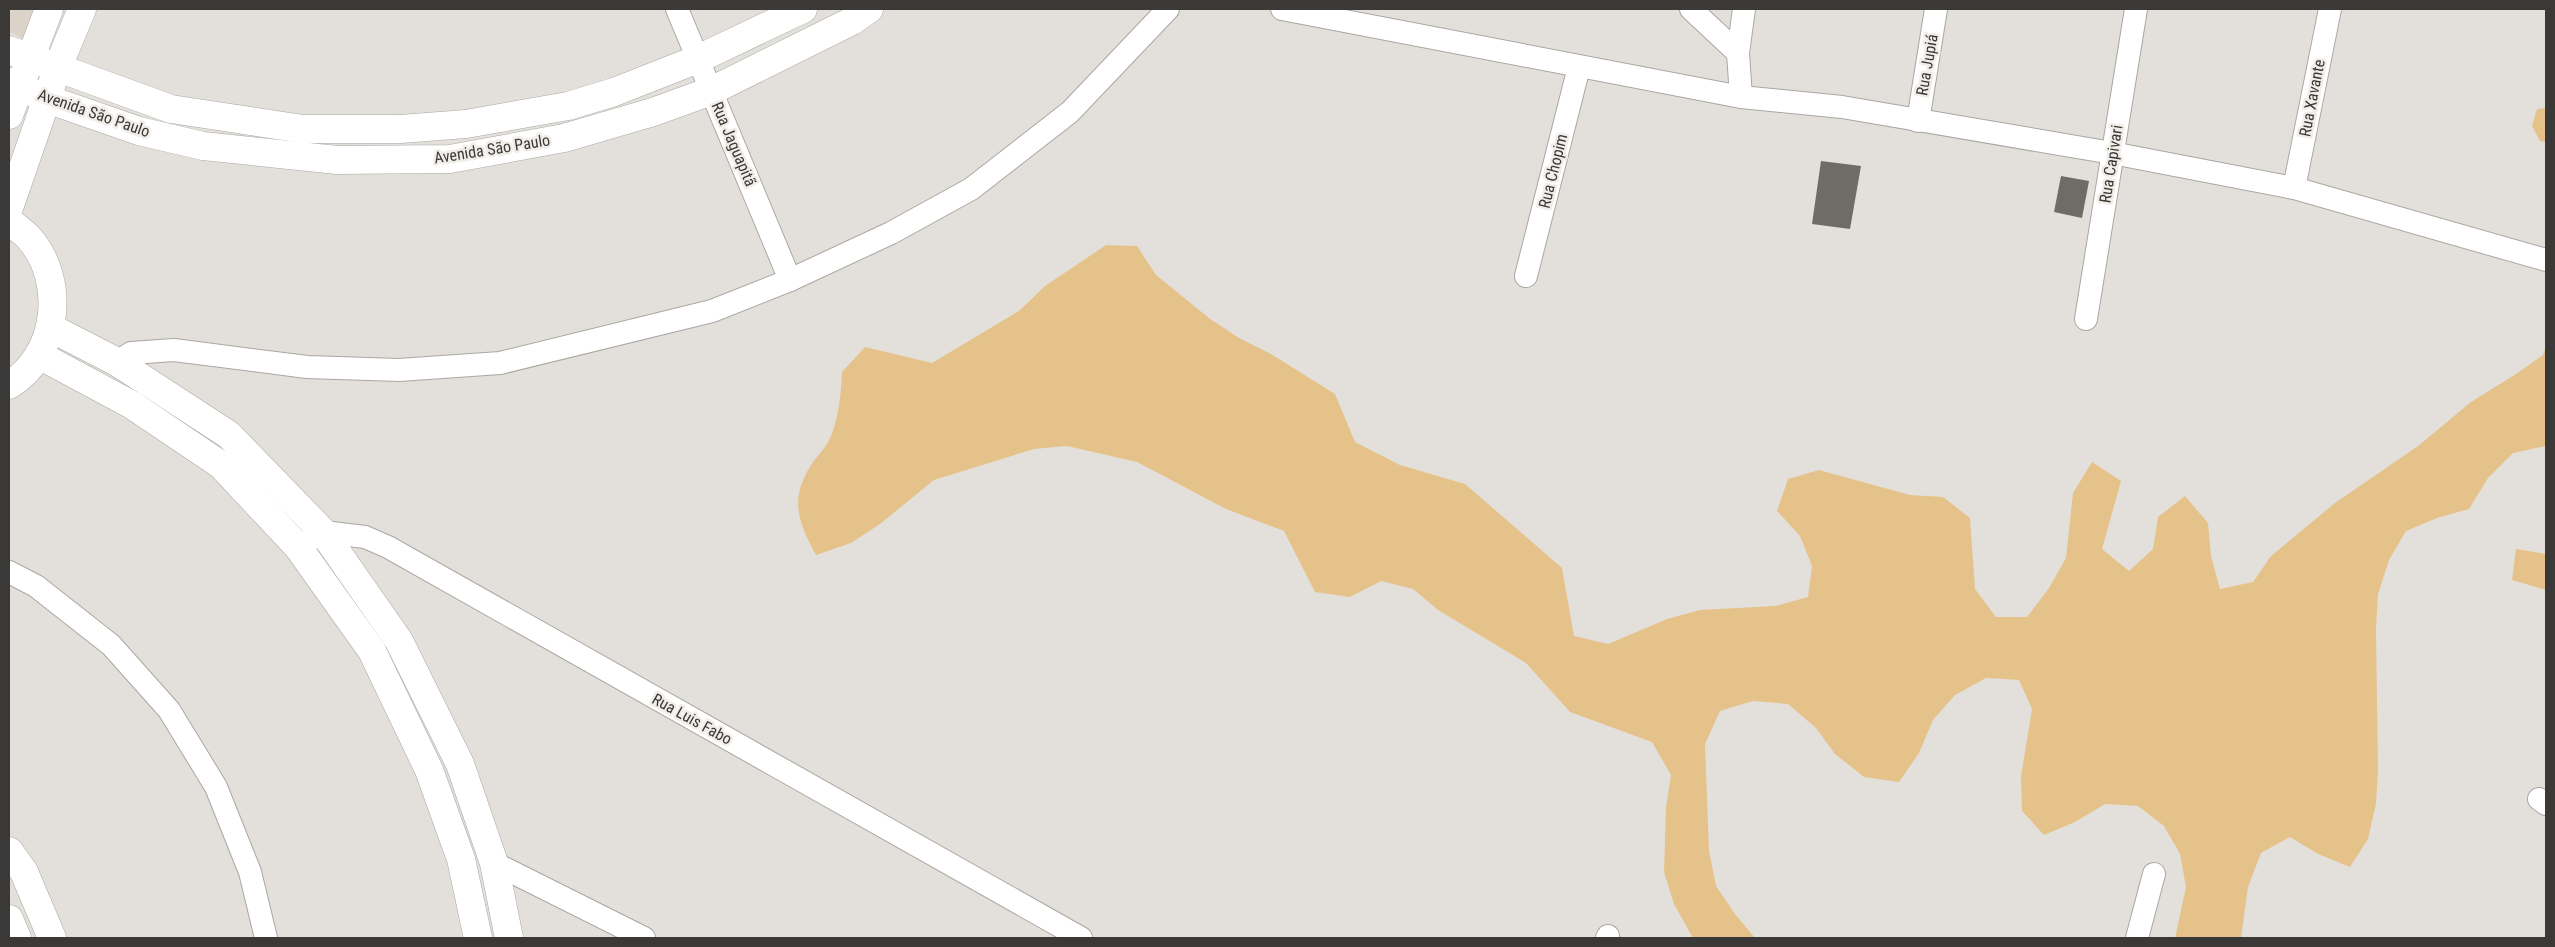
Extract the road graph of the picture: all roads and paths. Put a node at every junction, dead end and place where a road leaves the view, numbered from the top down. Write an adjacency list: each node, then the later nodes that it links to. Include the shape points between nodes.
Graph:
1 (49, 9): 14 (street)
2 (82, 9): 17 (street)
3 (678, 9): 15 (street, Rua Jaguapitã)
4 (803, 9): 15 (street, Avenida São Paulo)
5 (869, 9): 19 (street, Avenida São Paulo, via 852,21)
6 (1168, 9): 30 (street, via 1070,112 971,190 891,233)
7 (1282, 9): 16 (street)
8 (1692, 9): 13 (street)
9 (1744, 9): 13 (street)
10 (1936, 9): 23 (street, Rua Jupiá)
11 (2136, 9): 24 (street, Rua Capivari)
12 (2330, 9): 25 (street, Rua Xavante)
13 (1738, 53): 20 (street)
14 (19, 54): 17 (street, Avenida São Paulo); 18 (street)
15 (698, 59): 17 (street, Avenida São Paulo, via 568,106 466,124 400,130 303,130 171,109); 19 (street, Rua Jaguapitã)
16 (1579, 67): 20 (street); 29 (street, Rua Chopim)
17 (57, 68): 21 (street)
18 (14, 84): 21 (street, Avenida São Paulo); 22 (street)
19 (711, 91): 21 (street, Avenida São Paulo, via 564,138 450,159 337,160 203,146 139,131); 30 (street, Rua Jaguapitã)
20 (1741, 97): 23 (street, via 1842,107)
21 (47, 98): 26 (street)
22 (9, 115)
23 (1918, 121): 24 (street)
24 (2112, 153): 25 (street); 31 (street, Rua Capivari)
25 (2294, 188): 28 (street)
26 (9, 208)
27 (9, 221): 32 (street, via 30,238 46,265 54,296)
28 (2546, 260)
29 (1526, 276)
30 (790, 280): 34 (street, via 712,311 500,363 399,370 307,367 174,350 131,353)
31 (2086, 319)
32 (51, 328): 33 (street); 34 (street)
33 (40, 355): 35 (street, via 19,379); 37 (street, via 132,405 221,466)
34 (117, 362): 36 (street, via 229,435)
35 (9, 385)
36 (323, 532): 37 (street); 40 (street, via 399,641 460,764); 49 (street, Rua Luis Fabo, via 365,537 388,547)
37 (298, 547): 46 (street, via 372,651 429,770 461,859)
38 (9, 572): 45 (street, via 36,586 111,645 169,710 216,787 250,872)
39 (9, 851): 44 (street, via 24,872)
40 (494, 863): 47 (street); 48 (street)
41 (2154, 874): 50 (street)
42 (9, 919): 43 (street)
43 (17, 938)
44 (52, 938)
45 (266, 938)
46 (478, 938)
47 (509, 938)
48 (644, 938)
49 (1080, 938)
50 (2137, 938)

